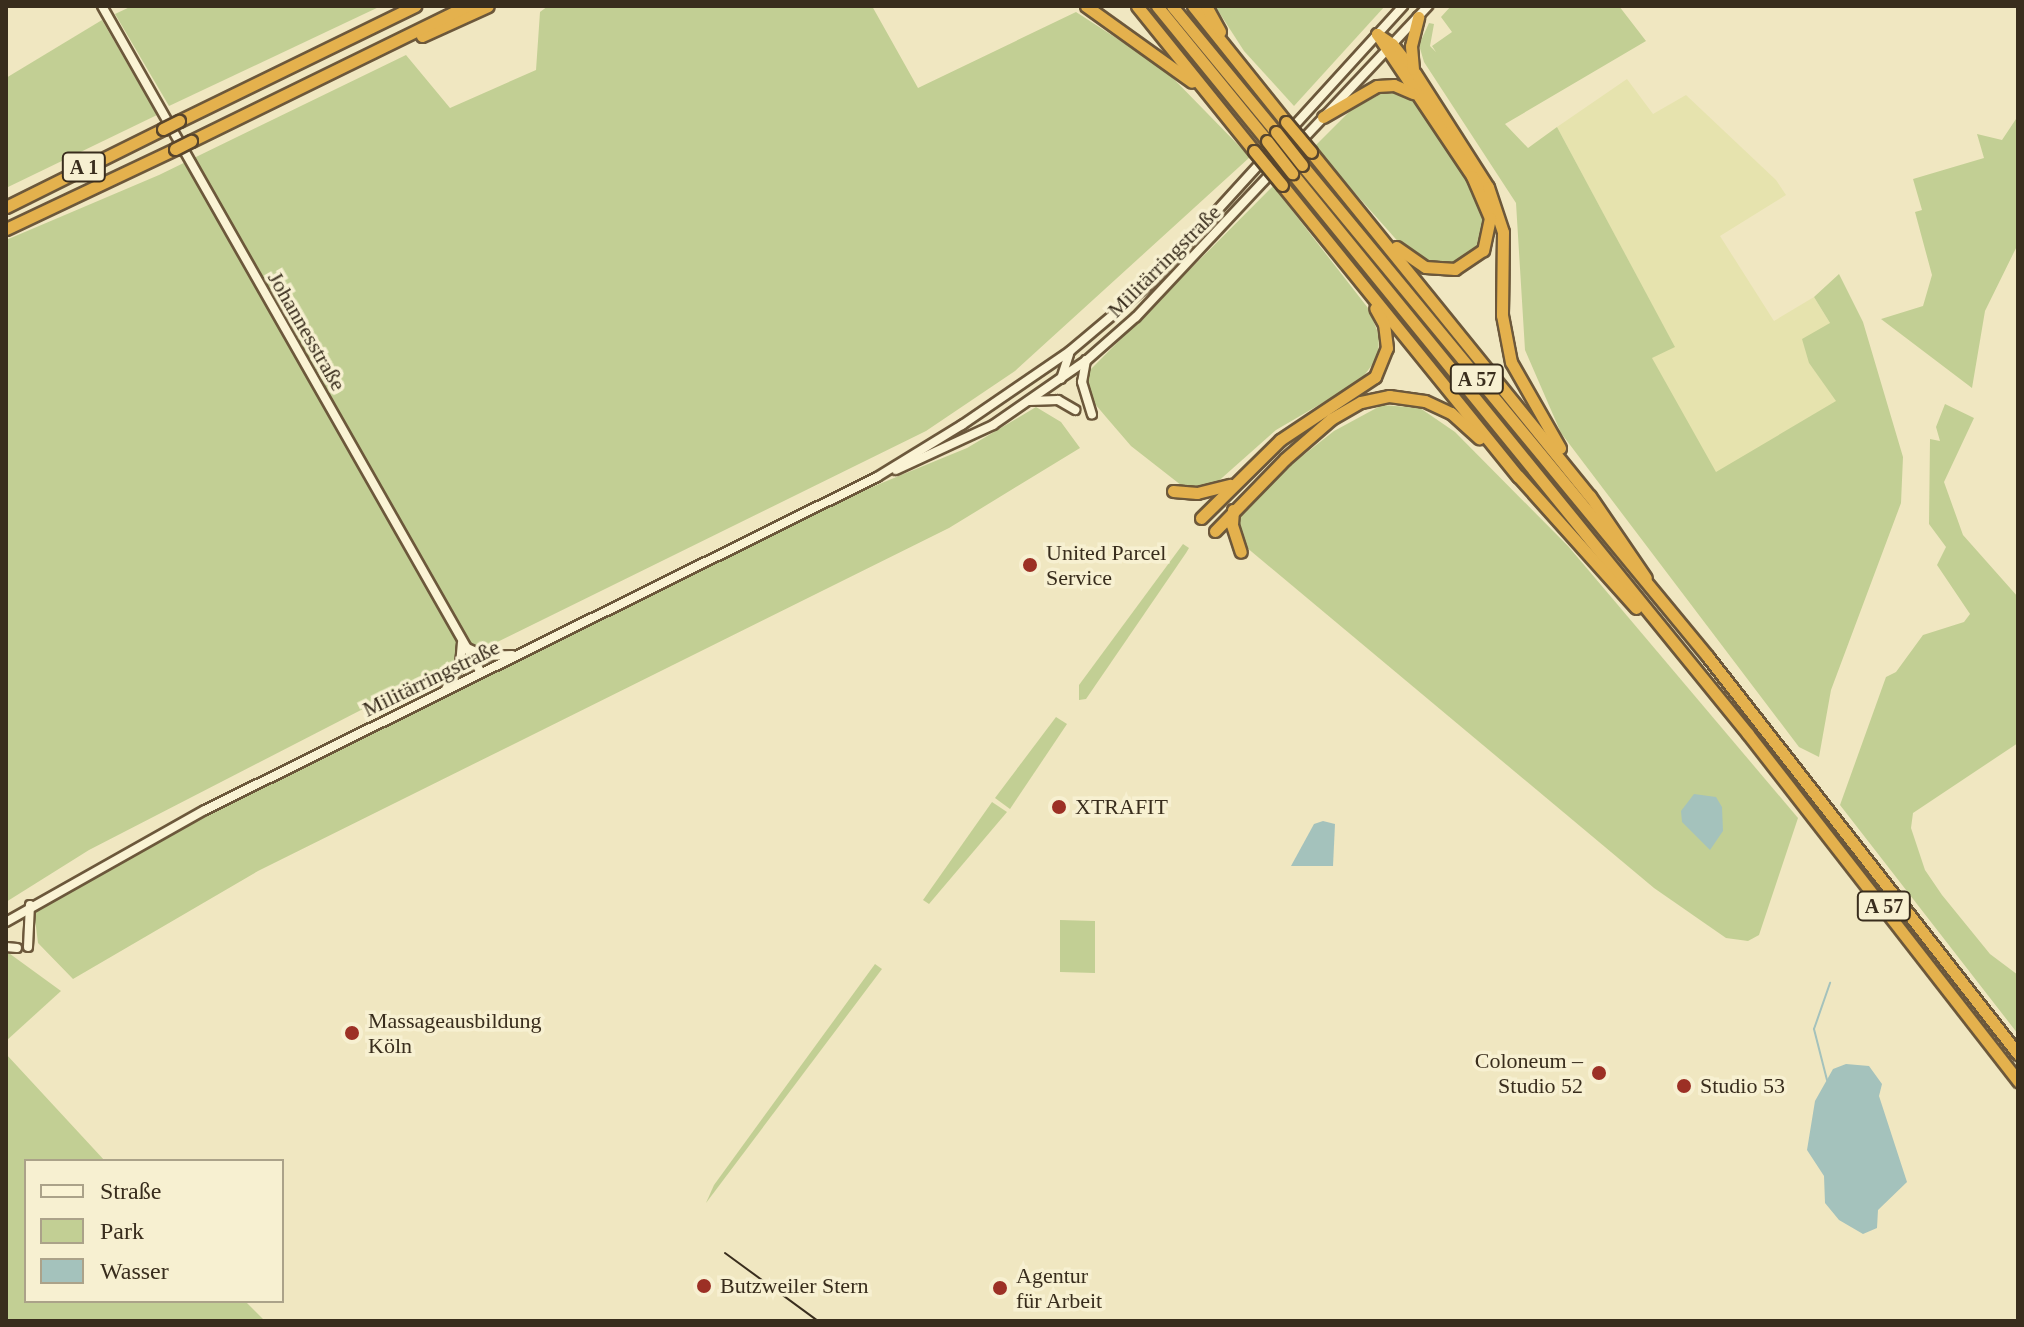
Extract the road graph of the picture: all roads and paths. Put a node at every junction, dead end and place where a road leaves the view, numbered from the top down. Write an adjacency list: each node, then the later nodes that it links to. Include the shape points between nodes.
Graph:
1 (102, 6): 47 (main road, Johannesstraße)
2 (415, 6): 24 (highway, A 1, bridge)
3 (467, 6): 18 (highway, A 1)
4 (488, 6): 18 (highway, via 339,75)
5 (1086, 6): 20 (highway, via 1155,51)
6 (1137, 6): 20 (highway)
7 (1157, 6): 22 (highway, A 57)
8 (1172, 6): 22 (highway, A 57)
9 (1193, 6): 16 (highway)
10 (1206, 6): 16 (highway)
11 (1403, 6): 14 (main road, Militärringstraße)
12 (1428, 6): 13 (main road, Militärringstraße)
13 (1418, 17): 15 (main road, Militärringstraße); 17 (highway, via 1411,46)
14 (1377, 34): 15 (highway); 29 (main road, Militärringstraße, via 1172,261)
15 (1388, 48): 17 (highway); 19 (highway); 21 (main road, Militärringstraße)
16 (1236, 59): 26 (highway, bridge)
17 (1415, 73): 40 (highway, via 1488,187 1503,232 1502,315 1511,362 1533,409)
18 (330, 74): 25 (highway, A 1, bridge)
19 (1413, 93): 21 (highway, via 1394,85 1377,86); 26 (highway, via 1482,192 1490,218 1487,241 1471,262 1444,270 1420,264)
20 (1216, 103): 27 (highway, bridge)
21 (1323, 117): 30 (main road, Militärringstraße, via 1181,272)
22 (1271, 137): 23 (highway, A 57, bridge)
23 (1297, 169): 28 (highway, A 57); 45 (highway, A 57)
24 (6, 207)
25 (6, 229)
26 (1380, 234): 40 (highway)
27 (1348, 268): 28 (highway); 36 (highway); 38 (highway, via 1384,324 1387,348 1379,371 1361,389 1291,431)
28 (1416, 327): 46 (highway, A 57)
29 (1070, 351): 31 (main road, Militärringstraße); 32 (main road)
30 (1087, 360): 32 (main road, Militärringstraße); 35 (main road, via 1082,382)
31 (1043, 371): 32 (main road); 37 (main road, Militärringstraße)
32 (1061, 379): 33 (main road, Militärringstraße)
33 (1029, 401): 34 (main road, via 1058,400); 37 (main road, Militärringstraße, via 953,448)
34 (1075, 410)
35 (1092, 414)
36 (1518, 476): 41 (highway, via 1445,409 1389,396 1361,402 1331,419); 46 (highway, A 57, via 1625,598)
37 (877, 477): 49 (main road, Militärringstraße)
38 (1234, 483): 39 (highway, via 1208,492); 42 (highway)
39 (1173, 491)
40 (1590, 496): 45 (highway, via 1637,559)
41 (1234, 508): 43 (highway); 44 (highway, via 1232,525)
42 (1201, 518)
43 (1215, 531)
44 (1241, 552)
45 (1653, 593): 57 (highway, A 57)
46 (1659, 628): 58 (highway, A 57)
47 (461, 638): 48 (main road, Johannesstraße); 51 (main road, via 460,665)
48 (467, 648): 49 (main road, via 485,656); 50 (main road, Johannesstraße)
49 (517, 655): 50 (main road, Militärringstraße)
50 (481, 673): 51 (main road, Militärringstraße)
51 (444, 691): 52 (main road, Militärringstraße, via 205,810)
52 (30, 905): 53 (main road, Militärringstraße); 55 (main road)
53 (6, 922)
54 (6, 947): 56 (main road)
55 (28, 947)
56 (17, 948)
57 (2018, 1054)
58 (2018, 1081)

